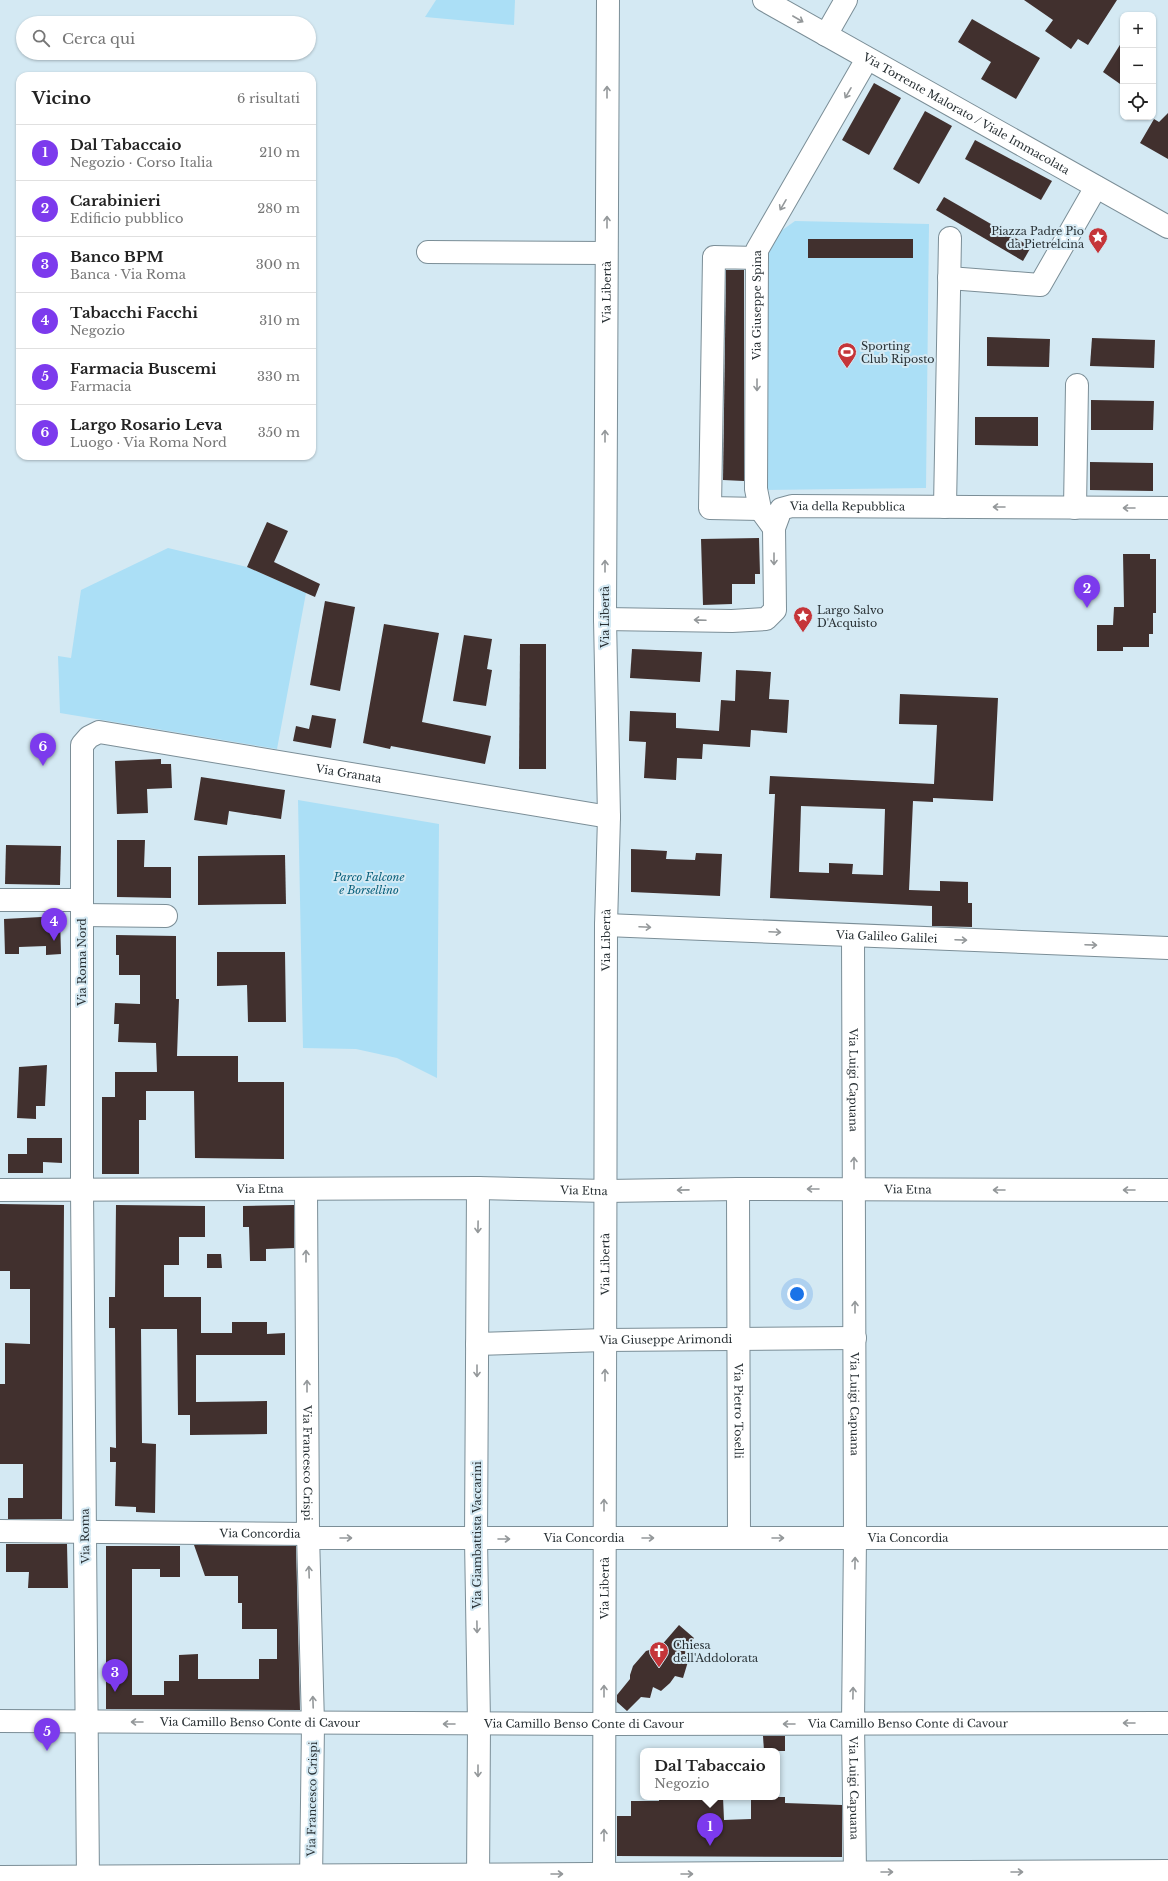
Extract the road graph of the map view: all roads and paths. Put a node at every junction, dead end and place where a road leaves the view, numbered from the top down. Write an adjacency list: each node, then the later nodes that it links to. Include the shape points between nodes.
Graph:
1 (608, 0): 10 (street, Via Libertà, one-way to 1)
2 (764, 0): 4 (street, Via Torrente Malorato / Viale Immacolata, one-way to 4)
3 (846, 0): 4 (street)
4 (826, 35): 5 (street, Via Torrente Malorato / Viale Immacolata)
5 (867, 59): 6 (street, Via Torrente Malorato / Viale Immacolata); 11 (street, Via Giuseppe Spina, one-way to 11, via 758,250)
6 (1096, 187): 7 (street, Via Torrente Malorato / Viale Immacolata); 12 (street, via 1040,285)
7 (1168, 227)
8 (950, 238): 12 (street)
9 (428, 252): 10 (street)
10 (606, 253): 19 (street, Via Libertà, one-way to 10)
11 (758, 258): 17 (street, Via Giuseppe Spina, one-way to 17, via 756,489); 17 (street, via 714,257 710,508)
12 (949, 278): 14 (street)
13 (1077, 385): 15 (street)
14 (945, 507): 15 (street, Via della Repubblica, one-way to 14); 18 (street, Via della Repubblica, via 792,506 781,509)
15 (1075, 508): 16 (street, Via della Repubblica, one-way to 15)
16 (1168, 508)
17 (760, 509): 18 (street, Via Giuseppe Spina)
18 (774, 528): 19 (street, Via della Repubblica, one-way to 19, via 774,610 766,619)
19 (604, 619): 21 (street, Via Libertà)
20 (89, 737): 21 (street, Via Granata, via 99,732); 23 (street, Via Roma Nord, via 82,745)
21 (609, 817): 25 (street, Via Libertà)
22 (0, 900): 23 (street)
23 (82, 908): 24 (street); 31 (street, Via Roma Nord)
24 (166, 916)
25 (606, 925): 26 (street, Via Galileo Galilei, one-way to 26); 35 (street, Via Libertà)
26 (853, 936): 27 (street, Via Galileo Galilei, one-way to 27); 33 (street, Via Luigi Capuana, one-way to 26)
27 (1168, 948)
28 (478, 1188): 32 (street, Via Etna); 35 (street, Via Etna); 39 (street, Via Giambattista Vaccarini, one-way to 39)
29 (738, 1189): 33 (street, Via Etna, one-way to 29); 35 (street, Via Etna, one-way to 35); 37 (street, Via Pietro Toselli)
30 (0, 1190): 31 (street, Via Etna)
31 (82, 1190): 32 (street, Via Etna); 41 (street, Via Roma)
32 (306, 1190): 42 (street, Via Francesco Crispi, one-way to 32)
33 (854, 1190): 34 (street, Via Etna, one-way to 33); 36 (street, Via Luigi Capuana, one-way to 33)
34 (1168, 1190)
35 (606, 1191): 38 (street, Via Libertà)
36 (855, 1338): 37 (street, Via Giuseppe Arimondi); 45 (street, Via Luigi Capuana)
37 (738, 1339): 38 (street, Via Giuseppe Arimondi); 44 (street, Via Pietro Toselli)
38 (605, 1340): 39 (street, Via Giuseppe Arimondi); 43 (street, Via Libertà, one-way to 38)
39 (477, 1344): 47 (street, Via Giambattista Vaccarini, one-way to 47)
40 (0, 1531): 41 (street, Via Concordia)
41 (85, 1532): 42 (street, Via Concordia); 49 (street, Via Roma)
42 (308, 1534): 47 (street, Via Concordia, one-way to 47, via 317,1538); 52 (street, Via Francesco Crispi, one-way to 42)
43 (604, 1538): 44 (street, Via Concordia, one-way to 44); 47 (street, Via Concordia, one-way to 43); 54 (street, Via Libertà, one-way to 43)
44 (739, 1538): 45 (street, Via Concordia, one-way to 45)
45 (855, 1538): 46 (street, Via Concordia); 50 (street, Via Luigi Capuana, one-way to 45)
46 (1168, 1538)
47 (476, 1539): 53 (street, Via Giambattista Vaccarini, one-way to 53)
48 (0, 1721): 49 (street, Via Camillo Benso Conte di Cavour)
49 (88, 1722): 52 (street, Via Camillo Benso Conte di Cavour, one-way to 49); 62 (street, Via Roma)
50 (853, 1723): 51 (street, Via Camillo Benso Conte di Cavour, one-way to 50); 54 (street, Via Camillo Benso Conte di Cavour, one-way to 54); 56 (street, Via Luigi Capuana)
51 (1168, 1723)
52 (313, 1724): 53 (street, Via Camillo Benso Conte di Cavour, one-way to 52); 60 (street, Via Francesco Crispi)
53 (479, 1724): 54 (street, Via Camillo Benso Conte di Cavour); 61 (street, Via Giambattista Vaccarini, one-way to 61)
54 (604, 1724): 58 (street, Via Libertà, one-way to 54)
55 (1168, 1871): 56 (street, one-way to 55)
56 (855, 1872): 59 (street)
57 (0, 1877): 62 (street)
58 (604, 1877): 59 (street, one-way to 59); 61 (street, one-way to 58)
59 (819, 1877)
60 (311, 1878): 61 (street); 62 (street)
61 (478, 1878)
62 (88, 1879)

